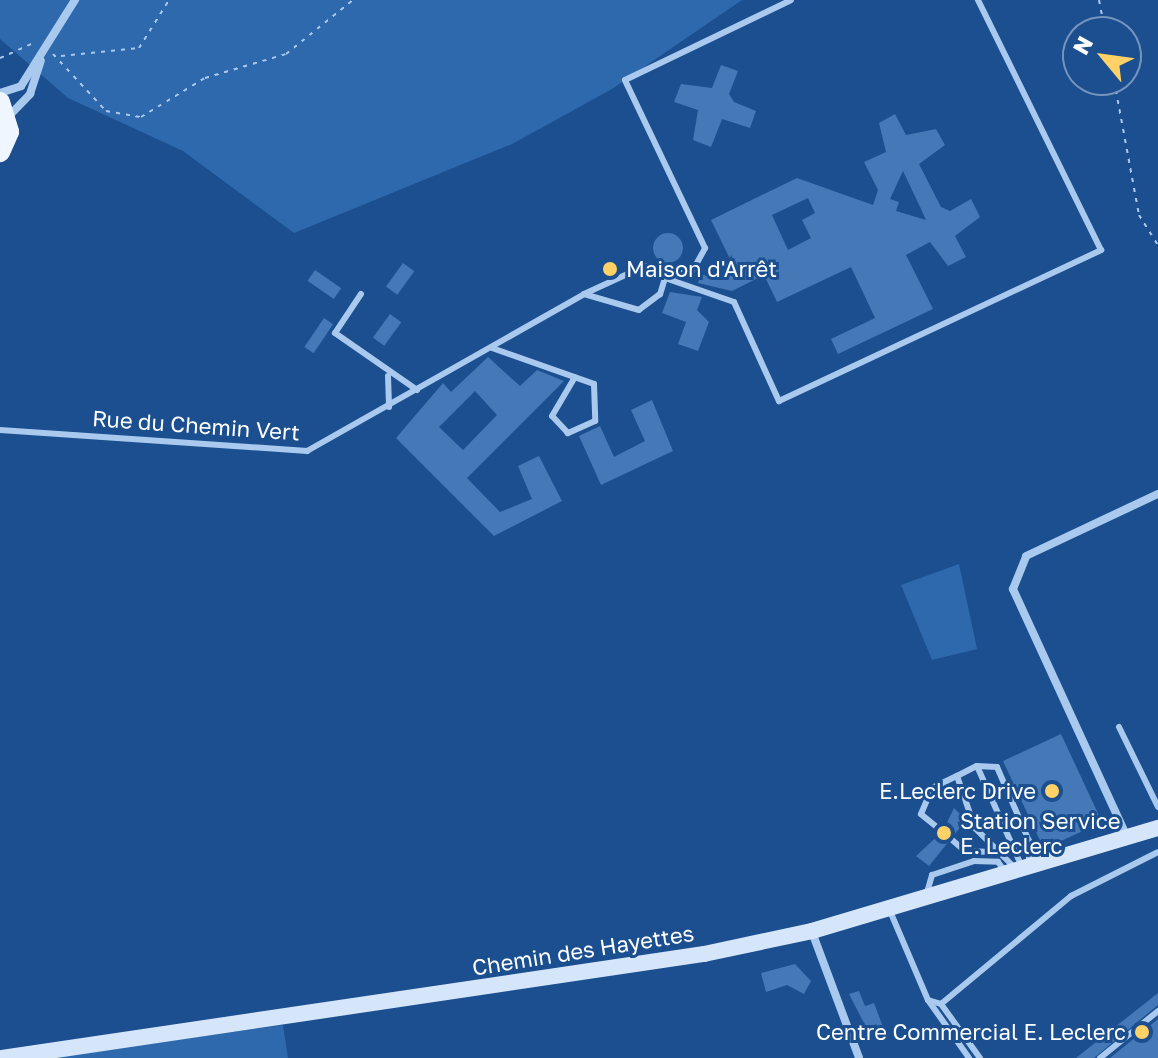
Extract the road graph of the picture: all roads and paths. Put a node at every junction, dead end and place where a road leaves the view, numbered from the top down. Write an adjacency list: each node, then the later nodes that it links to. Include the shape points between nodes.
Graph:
1 (75, 0): 6 (street)
2 (169, 0): 6 (path, via 139,48 66,58)
3 (353, 0): 6 (path, via 286,54 205,78 141,117 106,111 69,79 62,59)
4 (791, 0): 13 (lane, via 625,80 705,248 693,270)
5 (978, 0): 13 (lane, via 1101,250 779,401 734,302)
6 (45, 50): 7 (path, via 33,42); 8 (street, via 21,86); 10 (street, via 30,94)
7 (0, 58)
8 (0, 93)
9 (1117, 96): 12 (path, via 1139,215)
10 (4, 110): 11 (main road)
11 (0, 152)
12 (1158, 245)
13 (665, 278): 15 (lane, Rue du Chemin Vert, via 645,266); 15 (lane, via 660,294 639,310)
14 (361, 294): 17 (lane, via 335,333)
15 (584, 294): 16 (lane, Rue du Chemin Vert)
16 (492, 348): 18 (lane); 19 (lane, Rue du Chemin Vert)
17 (388, 376): 19 (lane); 20 (lane)
18 (575, 377): 18 (lane, via 594,384 599,406 595,421 568,433 552,416)
19 (417, 390): 20 (lane, Rue du Chemin Vert)
20 (389, 407): 21 (lane, Rue du Chemin Vert, via 307,451)
21 (0, 430)
22 (1158, 494): 31 (street, via 1026,556 1013,589)
23 (1119, 727): 27 (lane)
24 (957, 776): 26 (lane); 29 (lane, via 932,788 921,814); 33 (lane, via 975,828)
25 (1005, 785): 26 (lane); 26 (lane); 26 (lane); 26 (lane); 28 (lane)
26 (993, 804): 28 (lane); 28 (lane); 28 (lane); 28 (lane); 35 (lane)
27 (1158, 807)
28 (1022, 824): 35 (lane)
29 (938, 828)
30 (1158, 828): 31 (street, Chemin des Hayettes)
31 (1128, 838): 35 (street, Chemin des Hayettes)
32 (951, 839): 33 (lane, via 965,851)
33 (999, 852): 35 (lane)
34 (1158, 852): 39 (lane, via 1071,896)
35 (1018, 870): 36 (street, Chemin des Hayettes)
36 (888, 907): 37 (street, Chemin des Hayettes); 38 (lane)
37 (812, 931): 41 (street, Chemin des Hayettes); 42 (street)
38 (928, 1000): 39 (lane); 43 (lane)
39 (941, 1004): 44 (lane)
40 (1158, 1011): 45 (lane)
41 (2, 1058)
42 (859, 1058)
43 (969, 1058)
44 (980, 1058)
45 (1100, 1058)

